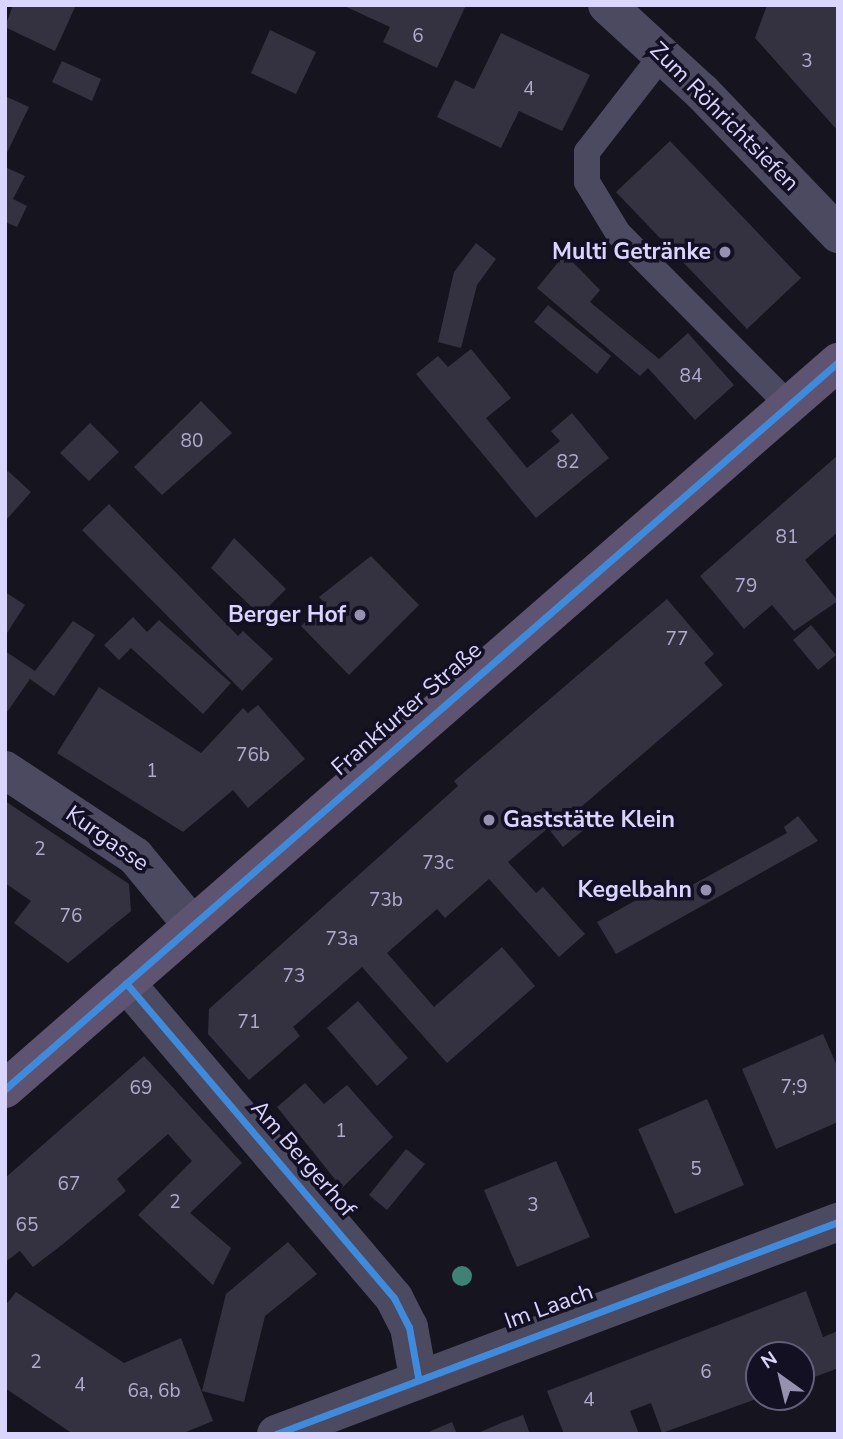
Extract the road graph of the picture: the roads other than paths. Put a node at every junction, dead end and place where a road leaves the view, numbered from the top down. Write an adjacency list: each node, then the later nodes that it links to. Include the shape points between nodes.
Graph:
1 (607, 5): 2 (street, Zum Röhrichtsiefen)
2 (663, 54): 3 (street, Zum Röhrichtsiefen); 5 (lane, via 587,152 587,183 618,233)
3 (834, 224)
4 (838, 362): 5 (main road, Frankfurter Straße)
5 (788, 404): 7 (main road, Frankfurter Straße)
6 (5, 770): 7 (street, Kurgasse, via 135,856)
7 (192, 925): 8 (main road, Frankfurter Straße)
8 (127, 983): 9 (main road, Frankfurter Straße); 11 (street, Am Bergerhof, via 394,1298 410,1326)
9 (5, 1089)
10 (838, 1222): 11 (street, Im Laach)
11 (418, 1377): 12 (street, Im Laach)
12 (276, 1434)

